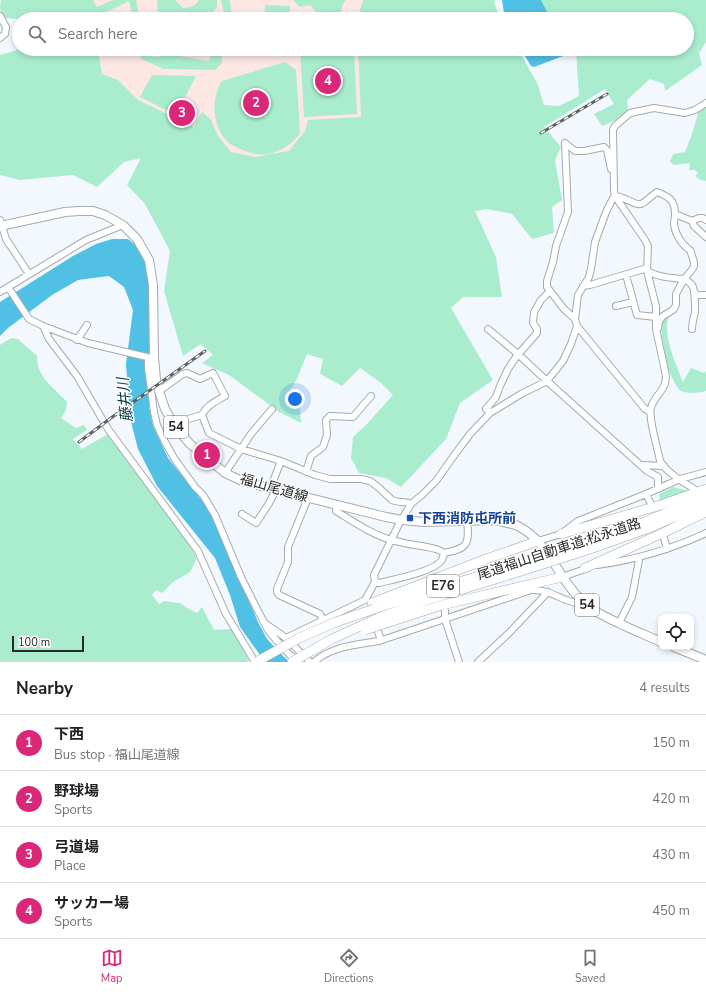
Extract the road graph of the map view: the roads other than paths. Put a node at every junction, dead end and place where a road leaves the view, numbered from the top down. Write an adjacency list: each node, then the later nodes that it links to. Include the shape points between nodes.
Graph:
1 (0, 16): 2 (street, via 6,27 5,34)
2 (0, 38)
3 (706, 103): 4 (street, via 685,113 654,108 630,113 613,130)
4 (614, 172): 5 (street); 18 (street, via 611,170 604,147 575,151 565,143 568,212 547,280)
5 (615, 196): 6 (street, via 641,204 658,192 673,202); 12 (street, via 648,246); 16 (street, via 601,224 589,277)
6 (675, 214): 8 (street); 15 (street, via 674,225 682,243 690,250 695,264 694,269)
7 (706, 220): 8 (street, via 699,218)
8 (692, 221): 11 (street)
9 (1, 224): 10 (main road, 福山尾道線 / 54, via 65,212 92,211); 13 (street, via 6,239)
10 (123, 225): 13 (street, via 86,240); 34 (main road, 福山尾道線 / 54, via 137,239 149,260 153,284)
11 (706, 237)
12 (647, 271): 14 (street, via 644,269); 15 (street, via 651,274); 24 (street, via 656,306)
13 (29, 274): 17 (street)
14 (626, 275): 16 (street); 22 (street)
15 (684, 279): 20 (street, via 691,284); 31 (street, via 676,294 676,305 659,321)
16 (584, 286): 25 (street, via 578,295)
17 (9, 289): 19 (street); 27 (street, via 29,319)
18 (550, 291): 25 (street); 33 (street, via 534,312 533,323 537,333)
19 (0, 292)
20 (694, 293): 21 (street); 30 (street, via 696,305)
21 (706, 295)
22 (633, 302): 23 (street); 24 (street, via 637,315)
23 (616, 306)
24 (656, 317): 31 (street)
25 (575, 319): 28 (street)
26 (87, 325): 32 (street)
27 (43, 326): 32 (street); 93 (street, via 49,339 77,376 108,429 198,551 226,614)
28 (577, 326): 35 (street, via 563,361); 39 (street)
29 (488, 328): 33 (street)
30 (692, 329)
31 (657, 333): 39 (street, via 666,378 665,385 654,400)
32 (78, 340): 34 (street)
33 (519, 355): 35 (street); 40 (street, via 508,369 496,397 486,410)
34 (150, 357): 36 (main road, 福山尾道線 / 54); 87 (street, via 148,368 154,412 165,442 215,515)
35 (547, 381): 40 (street); 45 (street)
36 (159, 391): 41 (street, via 183,374 187,373 200,379 213,374 225,396 213,403); 42 (main road, 福山尾道線 / 54, via 165,410)
37 (371, 396): 47 (street, via 353,417 330,416 326,420 325,441 311,456)
38 (272, 408): 43 (street)
39 (650, 412): 46 (street, via 660,461)
40 (490, 413): 59 (street, via 470,434 436,481)
41 (202, 415): 42 (street); 43 (street, via 209,433)
42 (174, 425): 49 (main road, 福山尾道線 / 54, via 190,444)
43 (241, 449): 44 (street); 49 (street)
44 (281, 461): 47 (street); 51 (street)
45 (642, 465): 46 (street); 52 (street, via 658,477)
46 (664, 466): 50 (street)
47 (306, 472): 59 (street, via 330,478 361,479 378,487 395,502)
48 (706, 472): 50 (street)
49 (225, 473): 51 (main road, 福山尾道線 / 54, via 242,481)
50 (680, 479): 52 (street); 53 (street)
51 (273, 489): 57 (main road, 福山尾道線 / 54); 63 (street, via 268,505 256,523)
52 (658, 489): 55 (street)
53 (694, 489)
54 (706, 489): 67 (highway)
55 (646, 494): 58 (street); 67 (street, via 578,521)
56 (706, 496): 71 (highway, 尾道福山自動車道;松永道路 / E76)
57 (308, 498): 61 (main road, 福山尾道線 / 54); 84 (street, via 288,547 288,562 277,592 320,614)
58 (650, 502)
59 (411, 504): 64 (street)
60 (706, 504): 71 (highway, 尾道福山自動車道;松永道路 / E76, via 646,529)
61 (337, 505): 64 (main road, 福山尾道線 / 54); 69 (street, via 336,511)
62 (706, 512): 75 (highway)
63 (242, 514)
64 (402, 520): 65 (main road, 福山尾道線 / 54); 69 (street)
65 (467, 521): 70 (main road, 福山尾道線 / 54, via 505,522 526,531); 73 (street, via 467,544)
66 (706, 533): 72 (street)
67 (562, 534): 70 (street)
68 (664, 538): 72 (street)
69 (391, 540): 73 (street); 78 (street, via 374,575)
70 (538, 541): 77 (main road, 福山尾道線 / 54); 80 (highway)
71 (589, 545): 76 (highway, 尾道福山自動車道;松永道路 / E76, bridge)
72 (667, 549): 74 (street)
73 (443, 553): 78 (street, via 442,560 433,570)
74 (639, 557): 75 (street); 86 (street, via 632,597)
75 (585, 568): 77 (street)
76 (514, 569): 80 (highway, 尾道福山自動車道;松永道路 / E76); 85 (highway, 尾道福山自動車道;松永道路 / E76, via 427,600)
77 (562, 577): 81 (main road, 福山尾道線 / 54); 85 (highway)
78 (375, 582): 80 (street)
79 (548, 592): 81 (street); 83 (street, via 538,589 526,591); 99 (street)
80 (370, 604): 84 (street); 89 (street); 93 (highway, 尾道福山自動車道;松永道路 / E76, bridge)
81 (591, 608): 86 (main road, 福山尾道線 / 54)
82 (445, 611): 83 (street)
83 (445, 619): 89 (street); 98 (street)
84 (323, 620): 88 (street)
85 (379, 621): 94 (highway, 尾道福山自動車道;松永道路 / E76, bridge, via 332,639)
86 (619, 623): 90 (main road, 福山尾道線 / 54)
87 (266, 624): 88 (street); 95 (street, via 277,641)
88 (286, 638): 96 (street)
89 (381, 640): 97 (street, via 345,646 324,654)
90 (658, 641)
91 (681, 650): 92 (main road)
92 (706, 660)
93 (256, 662)
94 (293, 662)
95 (300, 662)
96 (310, 662)
97 (314, 662)
98 (459, 662)
99 (478, 662)

